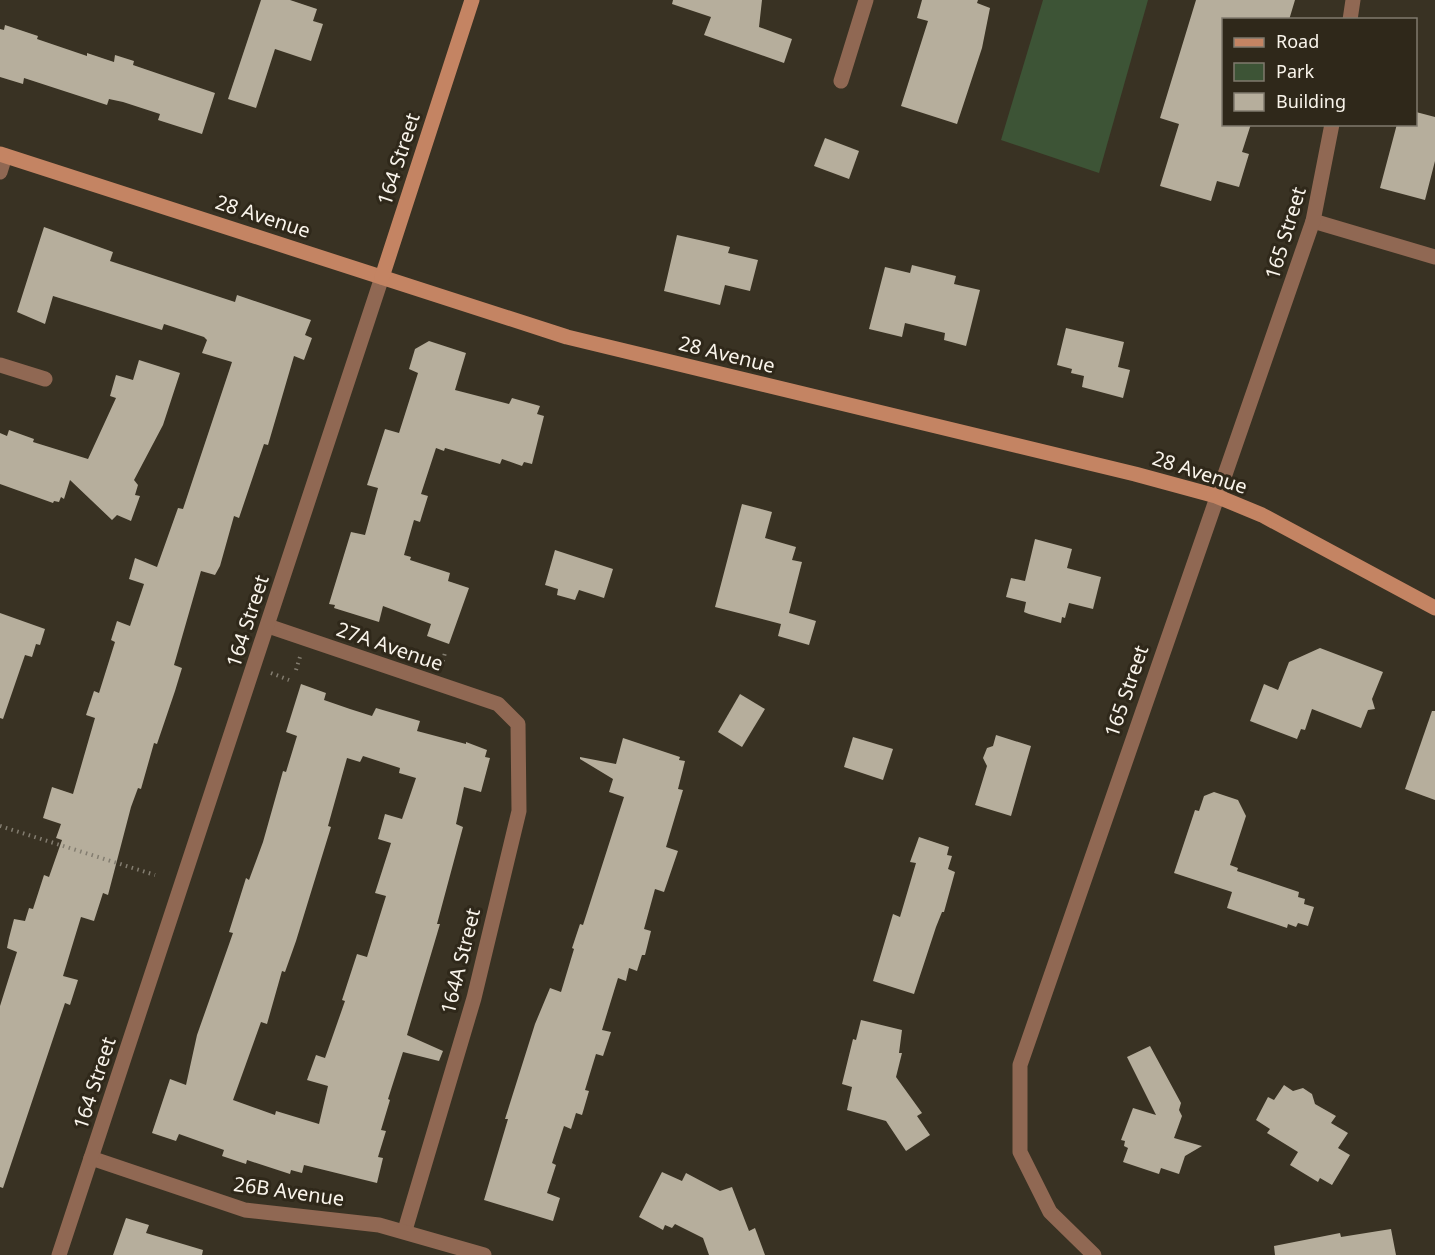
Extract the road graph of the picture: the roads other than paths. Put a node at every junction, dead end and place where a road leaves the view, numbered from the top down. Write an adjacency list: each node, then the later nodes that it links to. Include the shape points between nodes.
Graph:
1 (472, 0): 11 (street, 164 Street)
2 (866, 0): 5 (street)
3 (1353, 0): 4 (street)
4 (1350, 18)
5 (841, 81)
6 (1332, 126): 9 (street, 165 Street)
7 (3, 155): 8 (street); 11 (street, 28 Avenue)
8 (0, 172)
9 (1313, 221): 10 (street); 14 (street, 165 Street)
10 (1435, 257)
11 (382, 277): 14 (street, 28 Avenue, via 567,337); 16 (street, 164 Street)
12 (0, 365): 13 (street)
13 (45, 379)
14 (1216, 496): 15 (street, 28 Avenue, via 1311,540); 22 (street, 165 Street, via 1020,1065 1020,1152 1050,1212)
15 (1435, 608)
16 (268, 626): 17 (street, 27A Avenue); 18 (street, 164 Street)
17 (498, 704): 19 (street, 164A Street, via 518,724 519,811 474,998)
18 (91, 1158): 19 (street, 26B Avenue, via 245,1210); 20 (street, 164 Street)
19 (405, 1230): 21 (street, 26B Avenue)
20 (59, 1255)
21 (484, 1255)
22 (1094, 1255)

